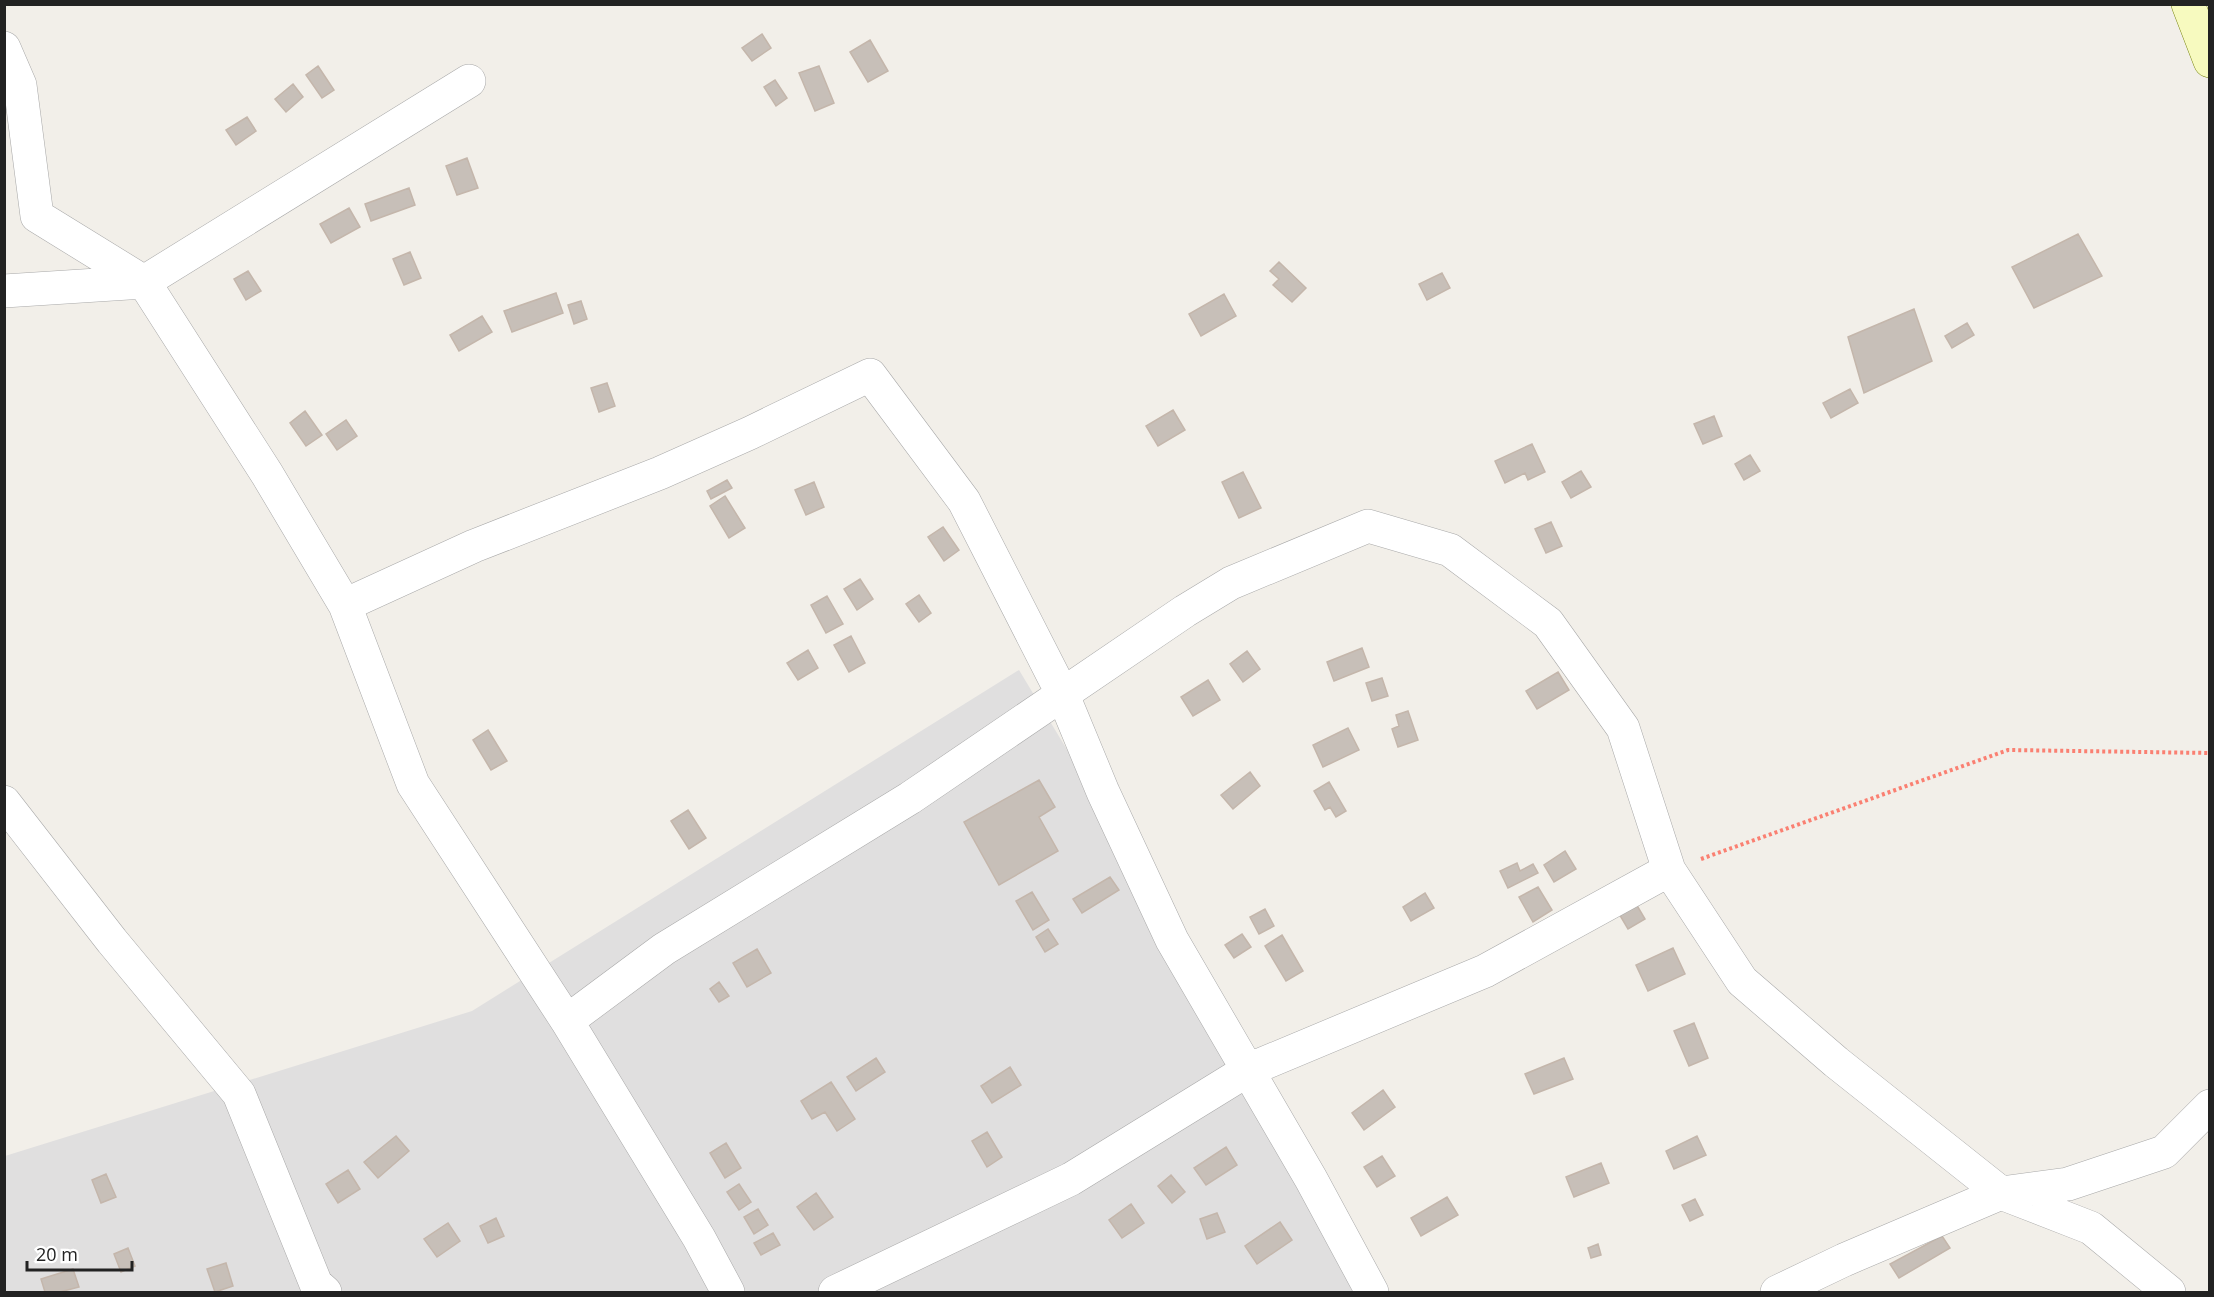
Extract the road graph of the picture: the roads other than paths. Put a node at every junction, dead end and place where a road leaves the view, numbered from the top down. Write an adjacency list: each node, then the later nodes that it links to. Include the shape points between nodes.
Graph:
1 (2188, 4): 3 (street)
2 (4, 48): 5 (street, via 20,85 37,216)
3 (2210, 61)
4 (469, 81): 5 (street)
5 (144, 282): 6 (street); 7 (street)
6 (4, 291)
7 (345, 605): 8 (street, via 474,546 750,434 870,375 964,501); 11 (street, via 412,784)
8 (1062, 693): 10 (street, via 1231,583 1368,526 1450,550 1548,623 1623,728); 11 (street, via 910,798 664,949); 12 (street, via 1102,792 1172,940)
9 (4, 802): 15 (street, via 112,942 239,1094 316,1284)
10 (1669, 870): 12 (street, via 1485,971); 14 (street, via 1742,981 1836,1062)
11 (567, 1021): 16 (street, via 699,1238)
12 (1248, 1070): 17 (street, via 1071,1179); 18 (street)
13 (2210, 1106): 14 (street, via 2164,1152 2068,1184)
14 (2001, 1193): 19 (street); 20 (street, via 2091,1228)
15 (326, 1293)
16 (728, 1293)
17 (835, 1293)
18 (1372, 1293)
19 (1777, 1293)
20 (2169, 1293)

